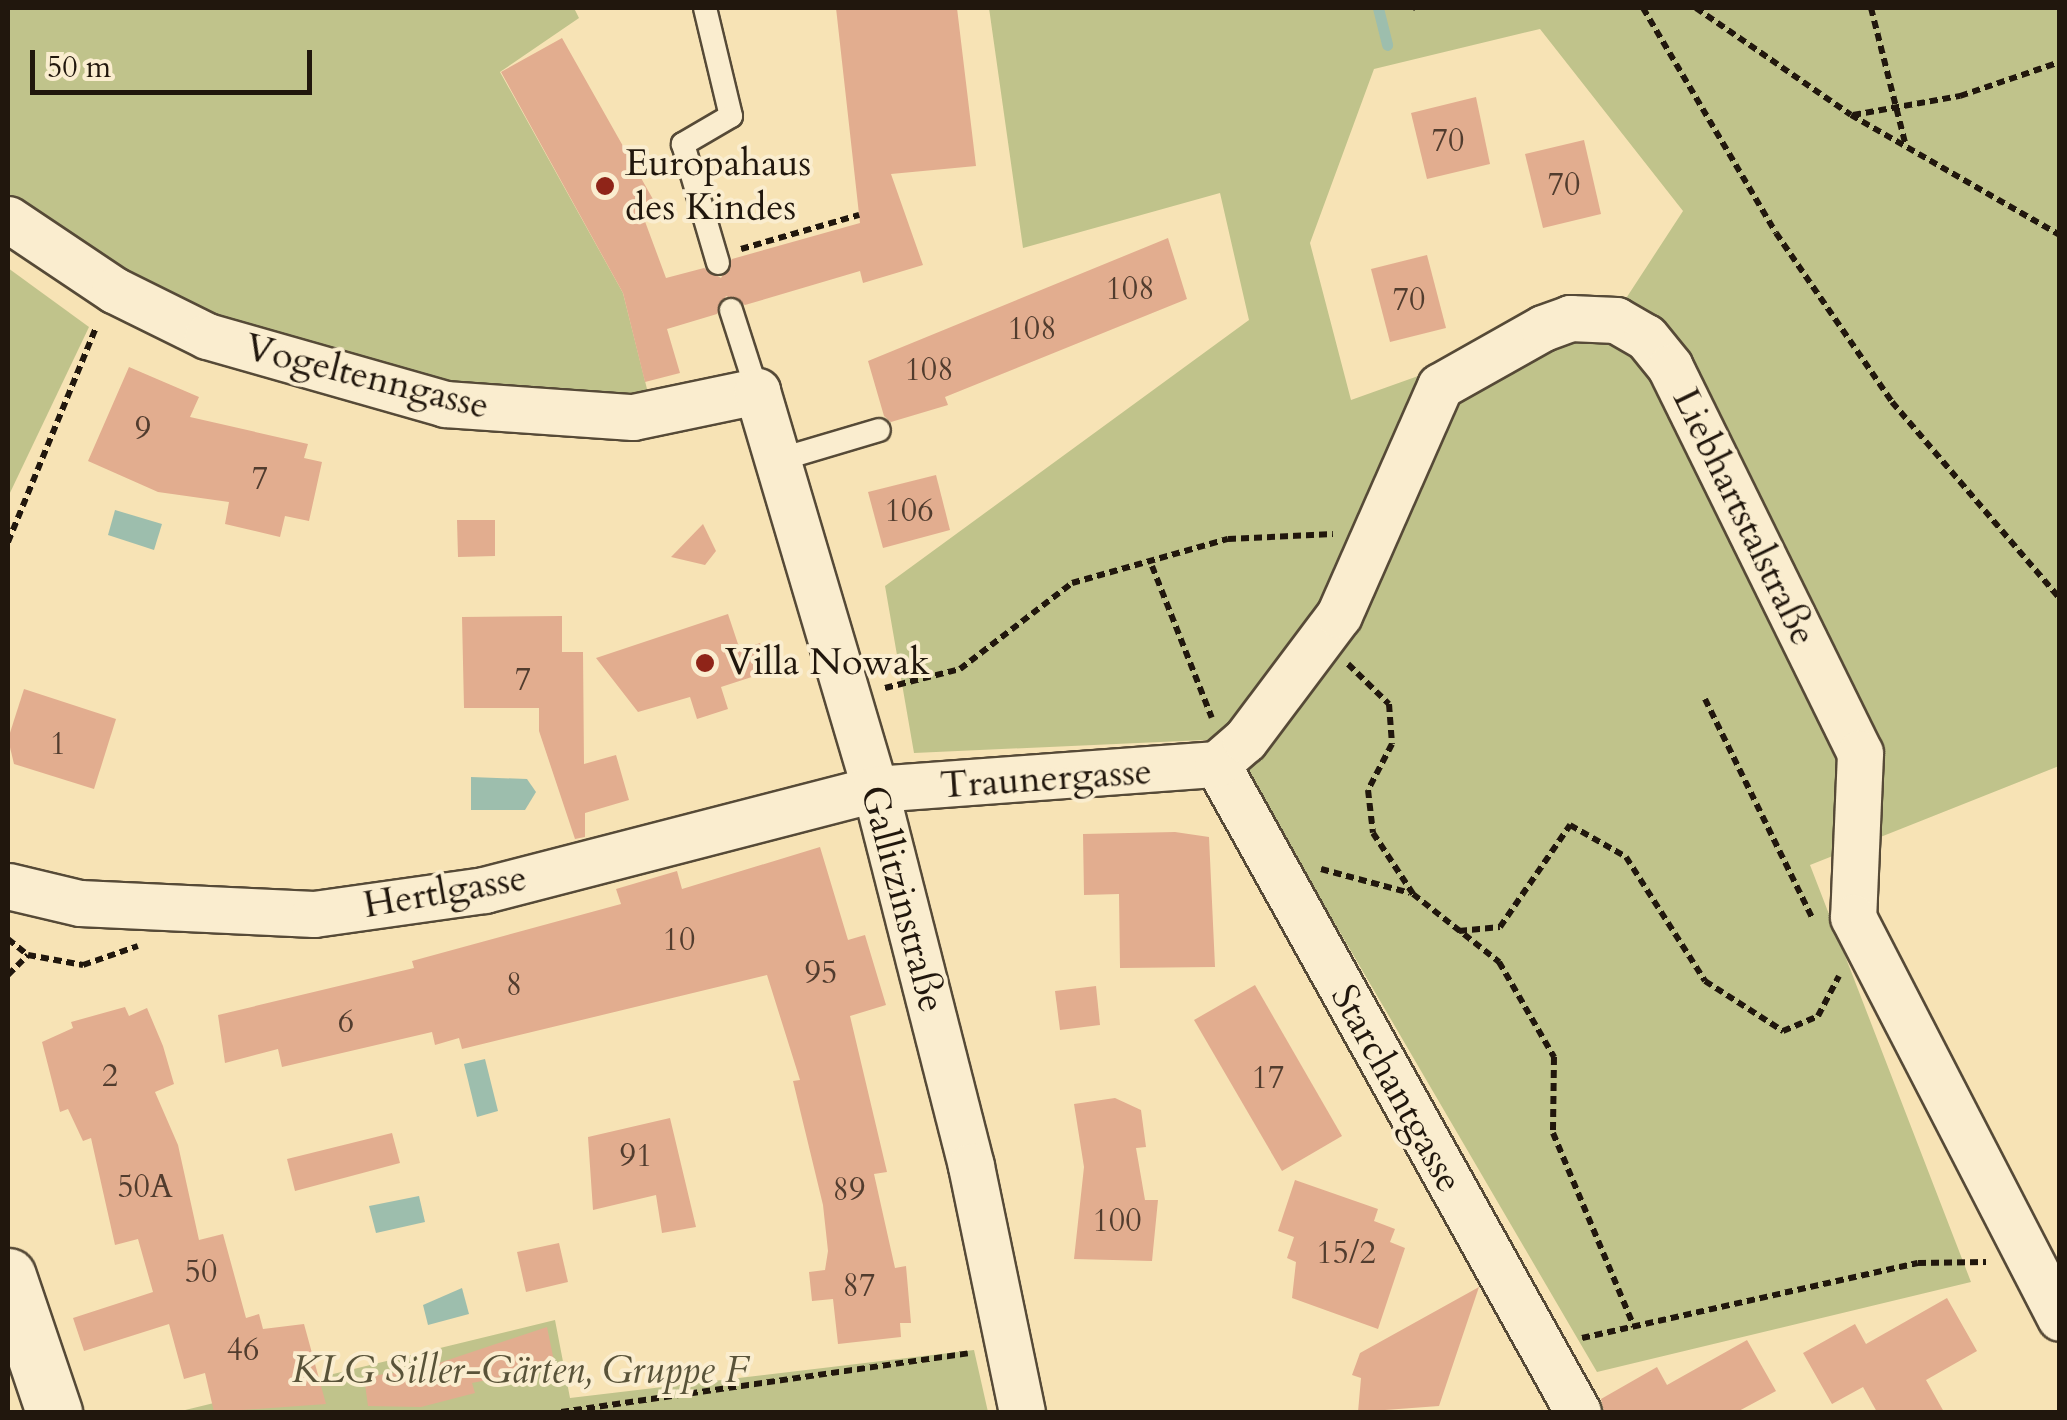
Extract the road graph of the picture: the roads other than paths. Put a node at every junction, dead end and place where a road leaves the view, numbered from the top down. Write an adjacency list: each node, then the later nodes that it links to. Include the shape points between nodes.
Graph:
1 (705, 8): 3 (lane, via 731,116 683,144)
2 (8, 220): 5 (street, Vogeltenngasse, via 114,290 207,336 445,404 633,417)
3 (717, 260)
4 (731, 310): 5 (lane)
5 (757, 391): 7 (street, Gallitzinstraße)
6 (878, 430): 7 (lane)
7 (778, 460): 9 (street, Gallitzinstraße)
8 (1217, 764): 9 (street, Traunergasse); 12 (street, Liebhartstalstraße, via 1246,740 1322,639 1372,543 1429,401 1452,376 1570,318 1616,320 1646,337 1670,367 1860,753 1853,918 1843,934); 15 (street, Starchantgasse)
9 (875, 789): 10 (street, Hertlgasse, via 405,904 226,916 80,903); 14 (street, Gallitzinstraße, via 971,1166)
10 (8, 886)
11 (8, 1276): 13 (street)
12 (2060, 1318)
13 (54, 1412)
14 (1022, 1412)
15 (1578, 1412)

